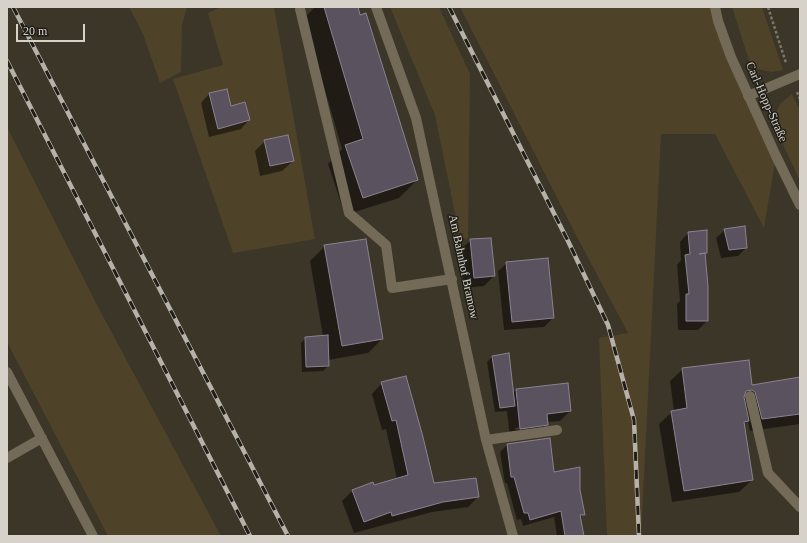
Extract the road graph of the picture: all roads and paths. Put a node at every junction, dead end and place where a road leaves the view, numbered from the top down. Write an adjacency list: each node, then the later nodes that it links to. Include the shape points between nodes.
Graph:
1 (376, 7): 9 (street, Am Bahnhof Bramow, via 416,118)
2 (715, 7): 6 (street, Carl-Hopp-Straße, via 731,57)
3 (768, 7): 5 (path)
4 (300, 8): 9 (street, via 350,213 386,245 392,288)
5 (795, 76): 6 (street); 7 (path)
6 (748, 96): 8 (street, Carl-Hopp-Straße)
7 (800, 99)
8 (800, 205)
9 (452, 279): 14 (street, Am Bahnhof Bramow)
10 (7, 372): 13 (street)
11 (750, 396): 16 (street, via 768,473)
12 (557, 430): 14 (street)
13 (42, 438): 15 (street); 17 (street)
14 (486, 440): 18 (street, Am Bahnhof Bramow)
15 (7, 458)
16 (800, 507)
17 (93, 536)
18 (513, 536)

